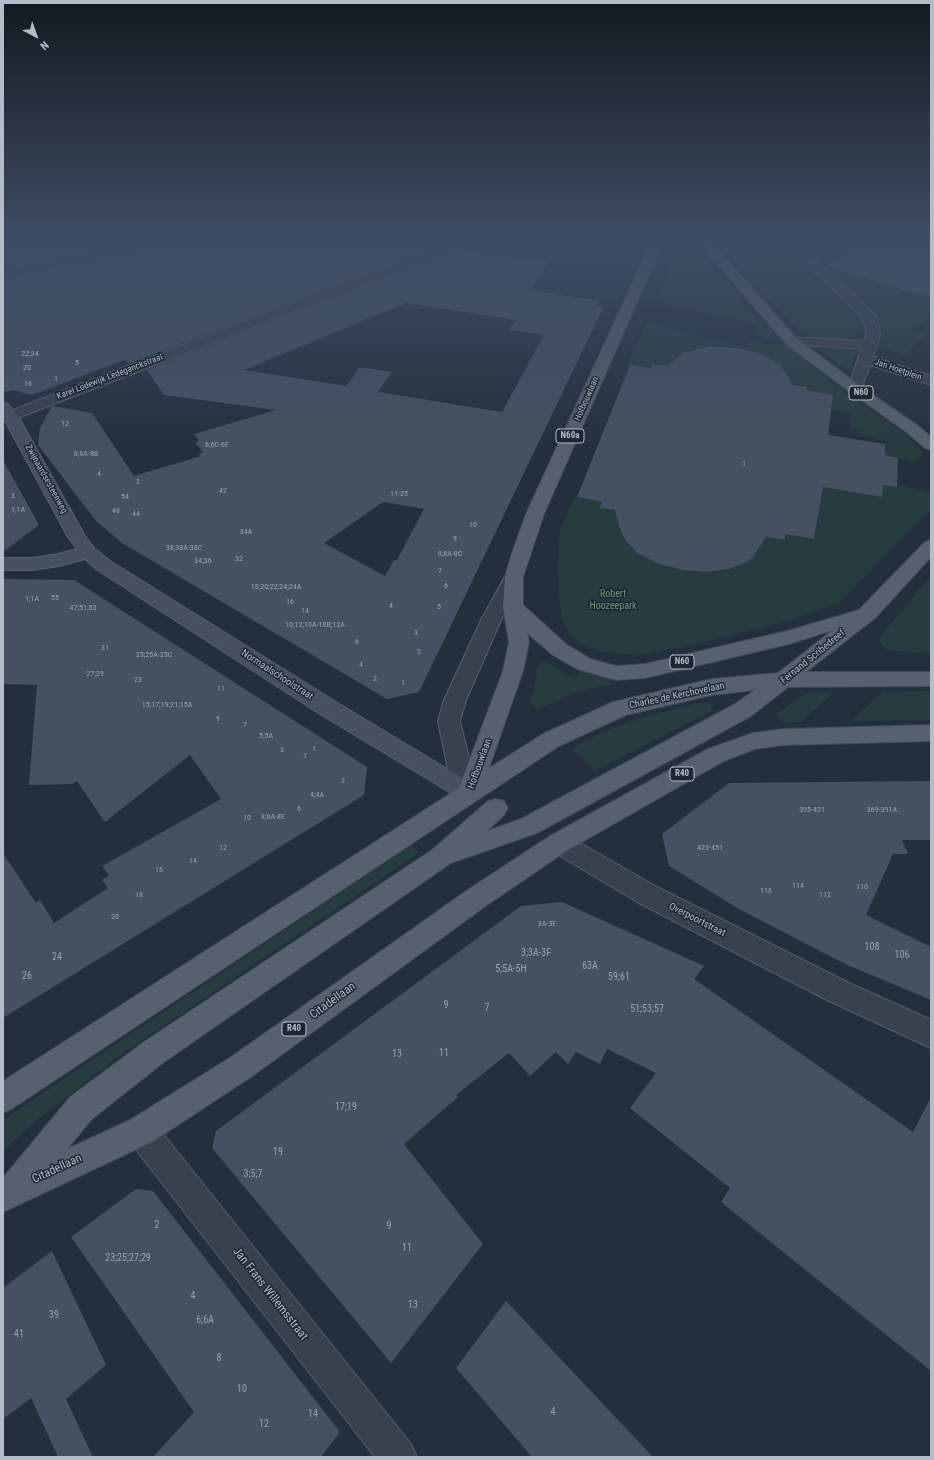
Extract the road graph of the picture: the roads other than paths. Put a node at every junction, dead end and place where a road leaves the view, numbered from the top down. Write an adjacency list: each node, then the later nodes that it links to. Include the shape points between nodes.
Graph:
1 (276, 313): 10 (street, Karel Lodewijk Ledeganckstraat)
2 (625, 313): 15 (main road, Hofbouwlaan / N60a, via 535,514)
3 (767, 313): 5 (main road, N60)
4 (866, 313): 6 (street, Jan Hoetplein, via 872,325)
5 (791, 341): 6 (street, Jan Hoetplein); 9 (main road, N60)
6 (870, 345): 7 (street, Jan Hoetplein)
7 (865, 359): 8 (street, Jan Hoetplein); 9 (street, Jan Hoetplein)
8 (931, 381)
9 (855, 389): 11 (main road, N60)
10 (7, 411): 13 (street, Zwijnaardsesteenweg, via 77,537)
11 (931, 445)
12 (931, 546): 17 (main road, Fernand Scribedreef)
13 (88, 552): 14 (street, via 33,564); 21 (street, Normaalschoolstraat, via 109,569 328,708)
14 (3, 564)
15 (514, 577): 16 (main road, Hofbouwlaan / N60a); 21 (street, Hofbouwlaan, via 492,618 455,700 449,721 462,778)
16 (513, 607): 17 (main road, N60, via 560,650 584,664 616,673 645,671 774,641); 21 (main road, Hofbouwlaan / N60a, via 519,642 513,671)
17 (868, 613): 19 (main road, Fernand Scribedreef)
18 (931, 679): 19 (main road, Charles de Kerchovelaan)
19 (784, 680): 21 (main road, Charles de Kerchovelaan, via 712,687 620,708 551,740); 23 (main road, Fernand Scribedreef / R40, via 743,710)
20 (931, 733): 24 (main road, R40, via 815,735 753,742 716,755)
21 (469, 793): 22 (main road, Overpoortstraat); 27 (main road)
22 (496, 808): 23 (main road, Overpoortstraat); 25 (main road, Citadellaan / R40)
23 (529, 826): 24 (main road, Overpoortstraat); 25 (main road, Citadellaan / R40)
24 (559, 843): 26 (street, Overpoortstraat, via 648,895 837,991); 28 (main road, Citadellaan / R40, via 478,897 241,1067)
25 (441, 857): 29 (main road, Citadellaan / R40, via 154,1052 81,1108)
26 (931, 1034)
27 (3, 1098)
28 (141, 1131): 29 (main road, Citadellaan / R40); 30 (street, Jan Frans Willemsstraat)
29 (8, 1193)
30 (398, 1457)

